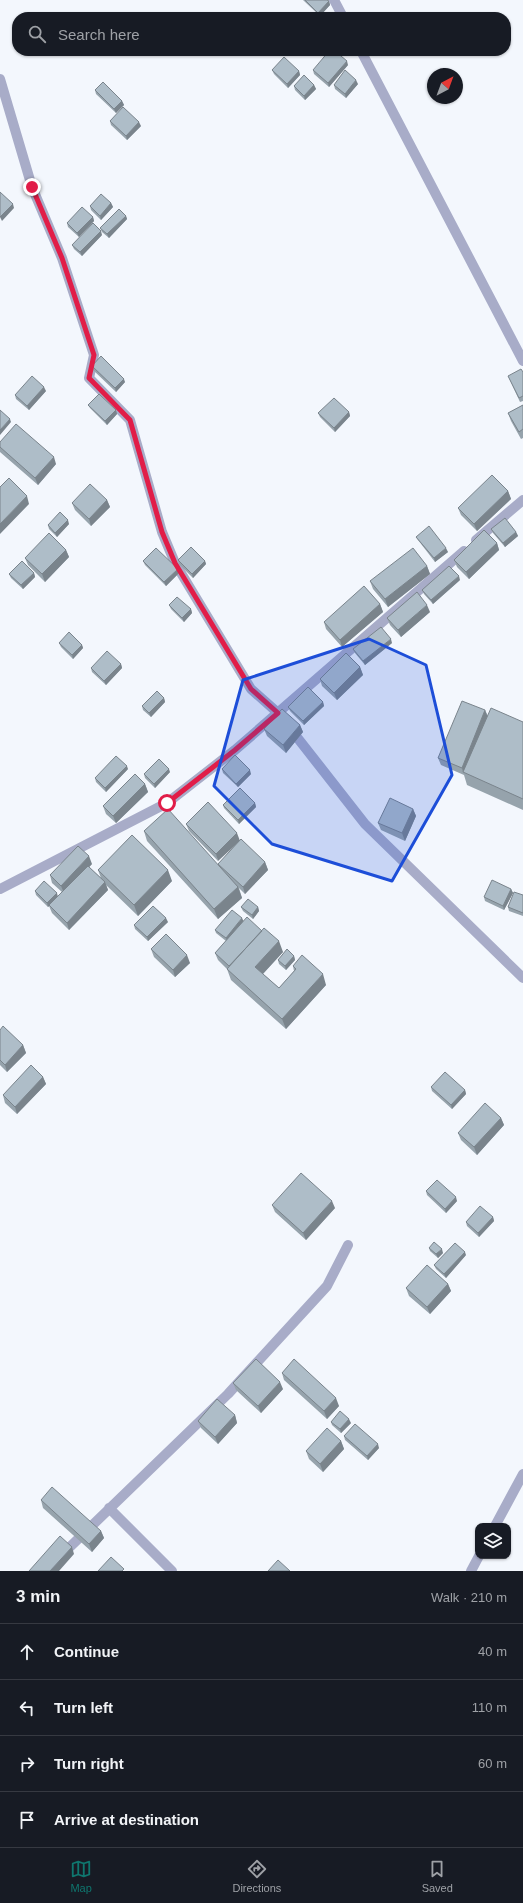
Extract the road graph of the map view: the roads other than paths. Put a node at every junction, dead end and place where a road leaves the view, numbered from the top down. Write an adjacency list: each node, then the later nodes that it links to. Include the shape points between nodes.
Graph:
1 (334, 0): 2 (street)
2 (340, 12)
3 (364, 56): 5 (street)
4 (0, 79): 7 (street, via 32,187 62,258 94,355 89,378 130,420 162,532 175,563 251,689)
5 (523, 361)
6 (523, 500): 7 (street)
7 (278, 713): 8 (street, via 167,803); 9 (street, via 365,824)
8 (0, 889)
9 (523, 978)
10 (348, 1245): 12 (street, via 327,1286 228,1394)
11 (523, 1474): 13 (street)
12 (109, 1508): 15 (street); 16 (street)
13 (497, 1523)
14 (477, 1559): 17 (street)
15 (45, 1571)
16 (172, 1571)
17 (471, 1571)

